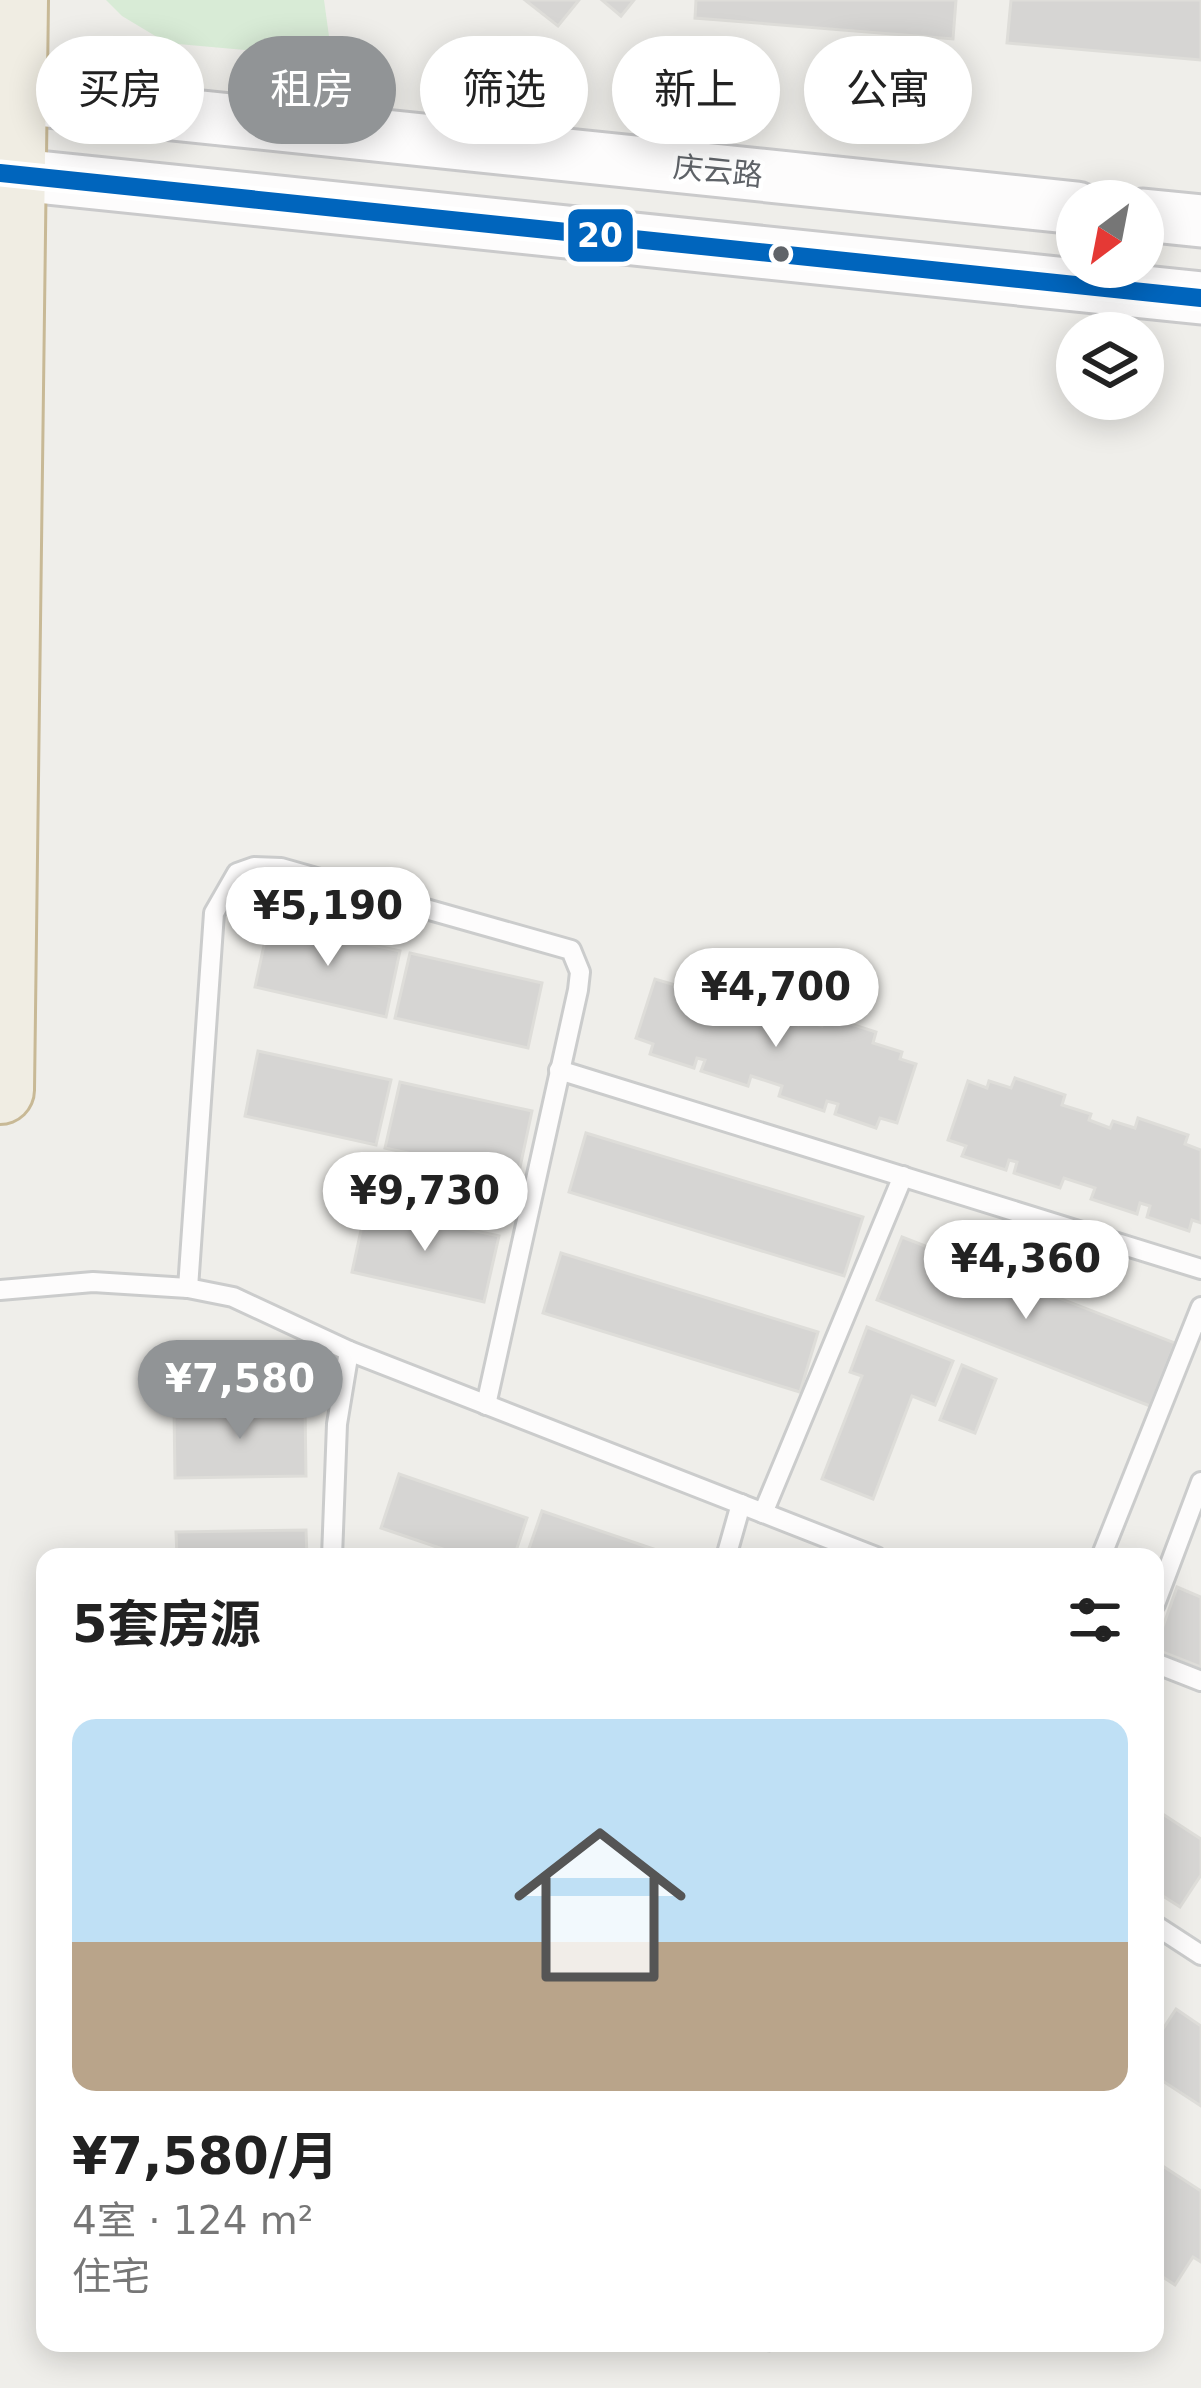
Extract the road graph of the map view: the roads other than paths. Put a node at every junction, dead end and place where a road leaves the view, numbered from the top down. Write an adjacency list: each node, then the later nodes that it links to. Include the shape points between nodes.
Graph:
1 (14, 0): 2 (highway)
2 (7, 96): 3 (highway); 4 (main road, 庆云路)
3 (6, 174): 7 (main road); 9 (highway)
4 (1056, 206)
5 (1164, 217): 6 (main road)
6 (1201, 221)
7 (1201, 298)
8 (559, 1070): 10 (lane); 12 (lane, via 580,972 571,950 281,868 237,873 214,913); 16 (lane)
9 (0, 1090)
10 (903, 1176): 11 (lane); 19 (lane)
11 (1201, 1269)
12 (188, 1288): 13 (lane, via 93,1282); 15 (lane, via 233,1297)
13 (0, 1290)
14 (1201, 1307): 23 (lane)
15 (349, 1351): 16 (lane); 20 (lane)
16 (486, 1405): 18 (lane)
17 (1201, 1482): 24 (lane)
18 (741, 1504): 19 (lane); 21 (lane)
19 (763, 1513): 22 (lane)
20 (332, 1548)
21 (728, 1548)
22 (852, 1548)
23 (1105, 1548)
24 (1164, 1580)
25 (1164, 1667): 26 (lane)
26 (1201, 1681)
27 (1164, 1931): 28 (lane)
28 (1201, 1955)

